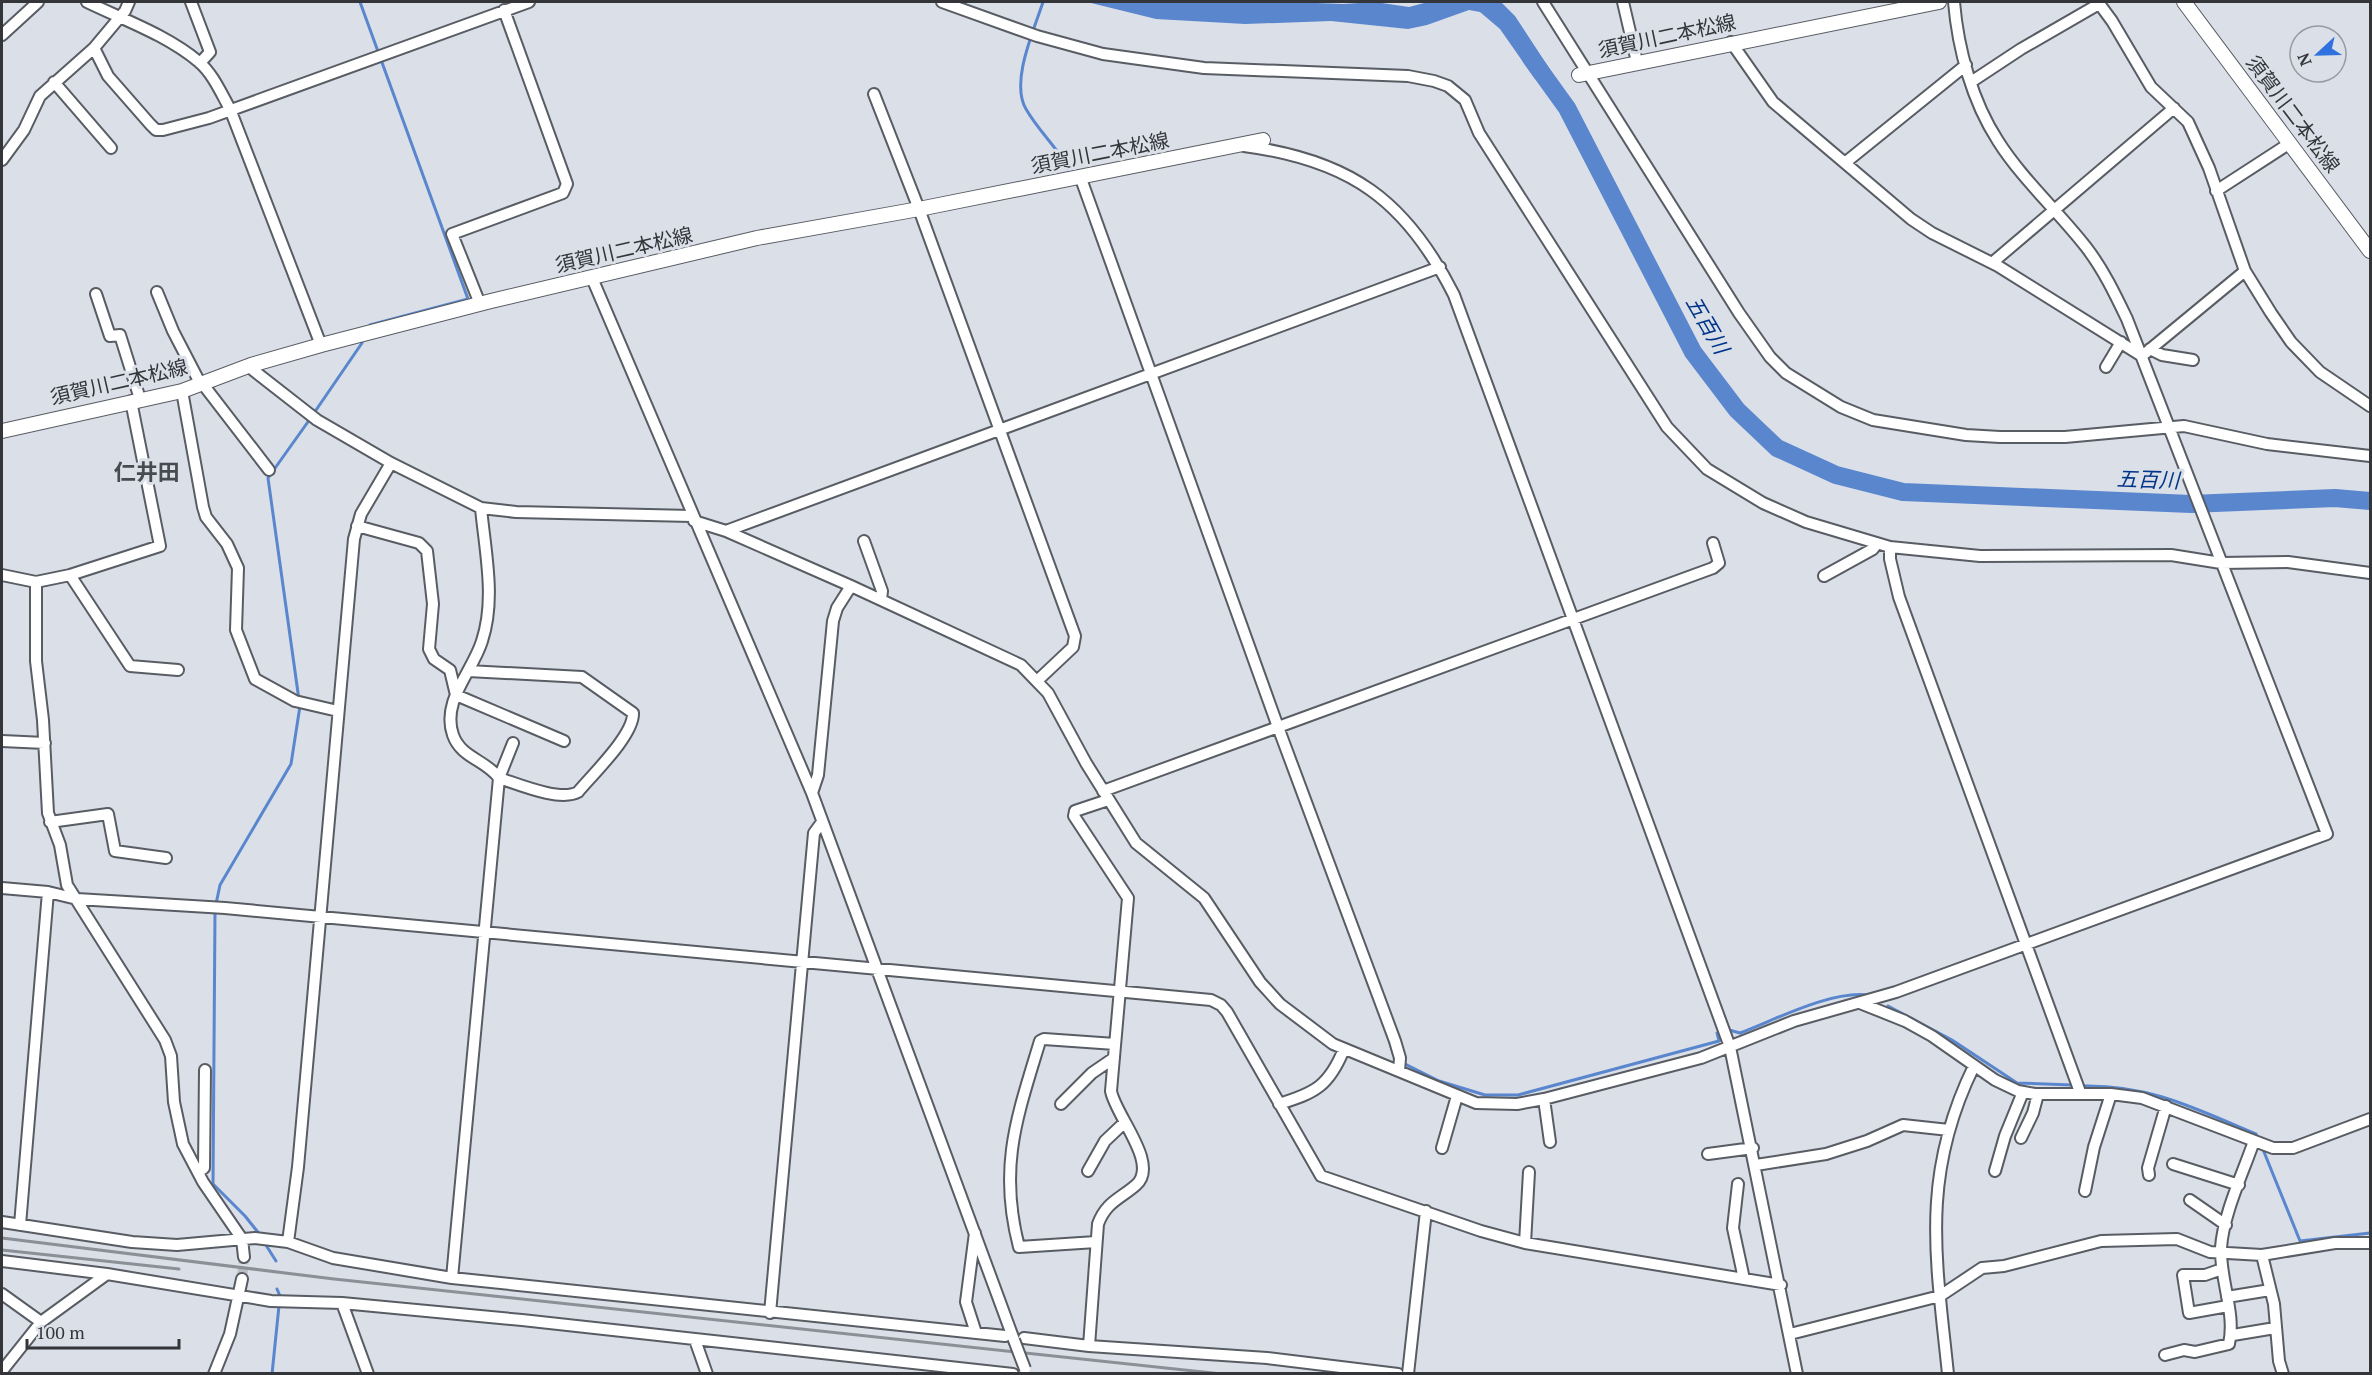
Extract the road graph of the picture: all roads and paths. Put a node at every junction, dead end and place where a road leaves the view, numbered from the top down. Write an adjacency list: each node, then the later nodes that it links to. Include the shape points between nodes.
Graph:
1 (38, 2): 15 (street)
2 (87, 2): 14 (street)
3 (129, 2): 14 (street)
4 (191, 2): 19 (street, via 210,52)
5 (529, 2): 13 (street)
6 (942, 2): 68 (street, via 1037,36 1103,54 1204,68 1407,76 1448,86 1465,100 1479,133 1656,411 1687,451 1727,483 1763,503 1806,522)
7 (1543, 2): 21 (street)
8 (1623, 2): 18 (street)
9 (1939, 2): 16 (main road, 須賀川二本松線)
10 (1954, 2): 20 (street)
11 (2184, 2): 28 (main road, 須賀川二本松線)
12 (2099, 3): 23 (street); 25 (street, via 2151,87)
13 (504, 10): 26 (street); 44 (street, via 567,184 563,193 452,234)
14 (119, 18): 17 (street); 19 (street)
15 (2, 35)
16 (1731, 42): 18 (main road, 須賀川二本松線); 32 (street, via 1773,102)
17 (94, 48): 22 (street); 26 (street, via 108,76 156,129 209,118)
18 (1637, 62): 21 (main road, 須賀川二本松線)
19 (200, 63): 26 (street)
20 (1966, 64): 23 (street); 32 (street)
21 (1584, 74): 56 (street, via 1739,313 1770,357 1801,383 1841,407 1873,420 1966,435 2065,437)
22 (54, 82): 30 (street); 31 (street, via 40,96 24,130)
23 (1971, 82): 36 (street, via 1998,141)
24 (874, 94): 35 (street)
25 (2174, 108): 34 (street, via 2197,139); 36 (street)
26 (230, 109): 46 (street)
27 (1263, 140): 29 (main road, 須賀川二本松線)
28 (2290, 143): 34 (street); 37 (main road, 須賀川二本松線)
29 (1241, 146): 33 (main road, 須賀川二本松線); 39 (street, via 1310,159 1360,182 1410,224)
30 (111, 148)
31 (2, 160)
32 (1846, 162): 38 (street, via 1925,229)
33 (1080, 176): 35 (main road, 須賀川二本松線); 51 (street)
34 (2216, 191): 40 (street)
35 (919, 209): 41 (main road, 須賀川二本松線, via 757,238); 58 (street)
36 (2054, 209): 38 (street); 47 (street, via 2113,290)
37 (2370, 250)
38 (1992, 263): 45 (street)
39 (1440, 267): 51 (street); 78 (street, via 1468,330)
40 (2246, 271): 47 (street); 55 (street, via 2302,354 2320,372)
41 (592, 278): 44 (main road, 須賀川二本松線); 63 (street)
42 (157, 292): 52 (street)
43 (96, 294): 54 (street, via 110,336 120,335)
44 (480, 304): 46 (main road, 須賀川二本松線)
45 (2121, 342): 47 (street); 50 (street)
46 (321, 345): 49 (main road, 須賀川二本松線)
47 (2146, 353): 48 (street); 56 (street)
48 (2193, 360)
49 (251, 365): 52 (main road, 須賀川二本松線); 60 (street, via 307,413)
50 (2106, 368)
51 (1152, 375): 58 (street); 84 (street)
52 (201, 383): 53 (main road, 須賀川二本松線); 61 (street)
53 (182, 391): 54 (main road, 須賀川二本松線); 83 (street, via 203,507 238,568 236,630 255,679 301,702)
54 (135, 400): 57 (main road, 須賀川二本松線); 73 (street, via 160,546)
55 (2370, 406)
56 (2169, 429): 59 (street, via 2184,426 2267,444); 70 (street)
57 (2, 431)
58 (1001, 431): 65 (street); 81 (street, via 1075,636 1073,647)
59 (2370, 456)
60 (391, 463): 62 (street); 64 (street)
61 (269, 470)
62 (481, 508): 63 (street); 80 (street, via 488,619)
63 (693, 518): 65 (street); 90 (street)
64 (357, 526): 82 (street, via 419,543 428,551 433,604 429,649 434,659 450,670); 83 (street)
65 (726, 531): 76 (street)
66 (864, 541): 77 (street, via 882,591)
67 (1713, 543): 78 (street, via 1719,563 1713,568)
68 (1878, 544): 69 (street); 74 (street)
69 (1890, 547): 70 (street, via 1980,556 2171,555); 100 (street, via 1899,597)
70 (2220, 559): 71 (street, via 2288,562); 100 (street, via 2327,834)
71 (2370, 573)
72 (2, 575): 75 (street)
73 (70, 575): 75 (street); 79 (street, via 130,666)
74 (1824, 576)
75 (36, 582): 87 (street, via 36,661)
76 (851, 586): 77 (street); 90 (street, via 833,621 818,775)
77 (881, 600): 81 (street, via 1021,665)
78 (1573, 618): 84 (street); 106 (street)
79 (178, 670)
80 (468, 671): 82 (street); 89 (street, via 582,677 633,713 620,742 575,794 548,793)
81 (1038, 680): 91 (street, via 1058,708)
82 (456, 695): 86 (street); 89 (street, via 451,718 458,744)
83 (338, 711): 98 (street)
84 (1278, 727): 91 (street); 111 (street, via 1395,1041)
85 (2, 741): 87 (street)
86 (564, 741)
87 (45, 743): 92 (street)
88 (513, 743): 89 (street)
89 (499, 778): 99 (street)
90 (812, 793): 93 (street)
91 (1105, 796): 103 (street, via 1075,811 1074,816 1128,898); 107 (street, via 1140,847 1204,898 1271,995 1318,1036)
92 (50, 822): 94 (street, via 108,814 115,851); 97 (street, via 60,845 66,885)
93 (822, 822): 101 (street, via 814,832); 102 (street)
94 (166, 858)
95 (2, 888): 96 (street)
96 (48, 892): 97 (street); 143 (street)
97 (77, 899): 98 (street, via 225,908); 134 (street, via 165,1040 171,1056 174,1102 183,1144)
98 (319, 919): 99 (street); 147 (street)
99 (484, 932): 101 (street); 157 (street)
100 (2026, 945): 104 (street); 113 (street)
101 (801, 963): 102 (street); 167 (street)
102 (878, 969): 103 (street); 145 (street)
103 (1120, 991): 105 (street); 119 (street, via 1211,1000 1221,1005)
104 (1860, 1003): 106 (street, via 1794,1020); 109 (street, via 1905,1021)
105 (1115, 1044): 108 (street); 148 (street, via 1040,1041 1012,1143 1009,1190 1018,1248)
106 (1730, 1047): 117 (street); 128 (street)
107 (1344, 1049): 111 (street); 119 (street, via 1331,1075 1315,1091)
108 (1114, 1058): 118 (street, via 1092,1073); 122 (street, via 1111,1090)
109 (1974, 1066): 112 (street, via 2006,1087); 123 (street)
110 (205, 1070): 134 (street, via 204,1168)
111 (1399, 1071): 116 (street)
112 (2023, 1092): 114 (street); 133 (street)
113 (2080, 1092): 114 (street); 115 (street)
114 (2038, 1094): 124 (street)
115 (2110, 1094): 120 (street); 139 (street)
116 (1457, 1096): 117 (street, via 1485,1105); 127 (street)
117 (1544, 1099): 125 (street)
118 (1061, 1104)
119 (1279, 1104): 141 (street, via 1321,1176)
120 (2166, 1106): 126 (street); 136 (street)
121 (2370, 1119): 126 (street, via 2293,1148 2273,1148)
122 (1124, 1123): 132 (street, via 1105,1141); 148 (street, via 1142,1156 1143,1173 1138,1183 1103,1211)
123 (1949, 1130): 131 (street, via 1903,1125 1826,1154); 164 (street, via 1935,1204)
124 (2021, 1138)
125 (1550, 1142)
126 (2256, 1142): 138 (street)
127 (1442, 1148)
128 (1753, 1148): 129 (street); 131 (street)
129 (1708, 1154)
130 (2174, 1164): 138 (street)
131 (1756, 1165): 160 (street)
132 (1088, 1171)
133 (1995, 1171)
134 (198, 1172): 146 (street)
135 (1528, 1172): 149 (street)
136 (2149, 1175)
137 (1738, 1184): 159 (street, via 1733,1228)
138 (2239, 1185): 144 (street)
139 (2085, 1191)
140 (2190, 1200): 144 (street)
141 (1426, 1211): 149 (street); 185 (street)
142 (2, 1222): 143 (street)
143 (20, 1225): 146 (street, via 177,1245)
144 (2226, 1225): 151 (street)
145 (975, 1233): 170 (street, via 966,1302); 173 (street)
146 (242, 1239): 147 (street); 153 (street)
147 (288, 1242): 157 (street, via 333,1258)
148 (1096, 1242): 175 (street)
149 (1525, 1243): 159 (street)
150 (2370, 1243): 152 (street, via 2335,1243)
151 (2221, 1252): 152 (street); 155 (street); 164 (street, via 2177,1239 2101,1241 1982,1268)
152 (2262, 1255): 161 (street)
153 (244, 1257)
154 (2, 1261): 156 (street)
155 (2222, 1269): 165 (street); 165 (street, via 2205,1275 2183,1275 2189,1313)
156 (107, 1274): 163 (street); 168 (street)
157 (452, 1278): 167 (street)
158 (242, 1279): 163 (street)
159 (1744, 1279): 160 (street)
160 (1781, 1285): 171 (street)
161 (2270, 1290): 165 (street); 169 (street)
162 (2, 1294): 168 (street)
163 (239, 1294): 166 (street, via 271,1301); 180 (street, via 230,1334)
164 (1940, 1296): 171 (street); 187 (street)
165 (2228, 1302): 172 (street)
166 (342, 1304): 174 (street); 181 (street)
167 (770, 1313): 170 (street)
168 (41, 1322): 177 (street)
169 (2275, 1328): 172 (street); 188 (street)
170 (976, 1333): 173 (street)
171 (1790, 1334): 186 (street)
172 (2233, 1335): 176 (street, via 2229,1344)
173 (1015, 1338): 175 (street); 178 (street, bridge)
174 (695, 1341): 179 (street); 182 (street)
175 (1089, 1346): 184 (street, via 1267,1358)
176 (2165, 1355)
177 (4, 1364)
178 (1026, 1371)
179 (997, 1373): 183 (street)
180 (214, 1374)
181 (368, 1374)
182 (707, 1374)
183 (1013, 1374)
184 (1398, 1374)
185 (1408, 1374)
186 (1797, 1374)
187 (1948, 1374)
188 (2283, 1374)

